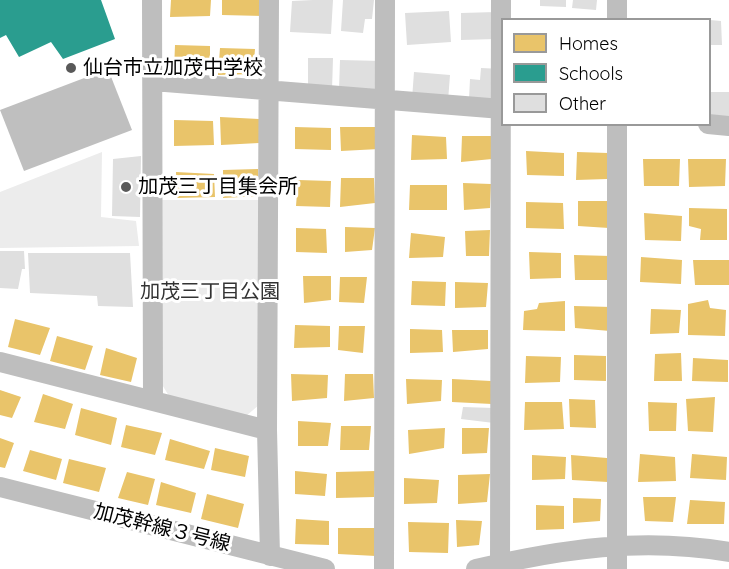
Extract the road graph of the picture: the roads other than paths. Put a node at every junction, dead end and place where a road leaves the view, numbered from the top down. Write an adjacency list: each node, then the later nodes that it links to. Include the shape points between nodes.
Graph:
1 (152, 0): 8 (street)
2 (269, 0): 9 (street)
3 (385, 0): 10 (street)
4 (501, 0): 6 (street)
5 (617, 0): 7 (street)
6 (501, 18)
7 (617, 18)
8 (153, 81): 9 (street); 17 (street)
9 (269, 92): 10 (street); 18 (street)
10 (385, 99): 11 (street); 25 (street)
11 (501, 109)
12 (711, 124): 15 (street)
13 (502, 126): 23 (street)
14 (617, 126): 20 (street)
15 (729, 126)
16 (0, 363): 17 (street)
17 (153, 401): 18 (street)
18 (267, 430): 22 (street)
19 (0, 487): 22 (street, 加茂幹線３号線)
20 (616, 545): 21 (street, via 678,545); 23 (street, via 574,549); 27 (street)
21 (729, 552)
22 (270, 556): 24 (street, 加茂幹線３号線)
23 (500, 566): 26 (street)
24 (325, 569)
25 (384, 569)
26 (476, 569)
27 (617, 569)

